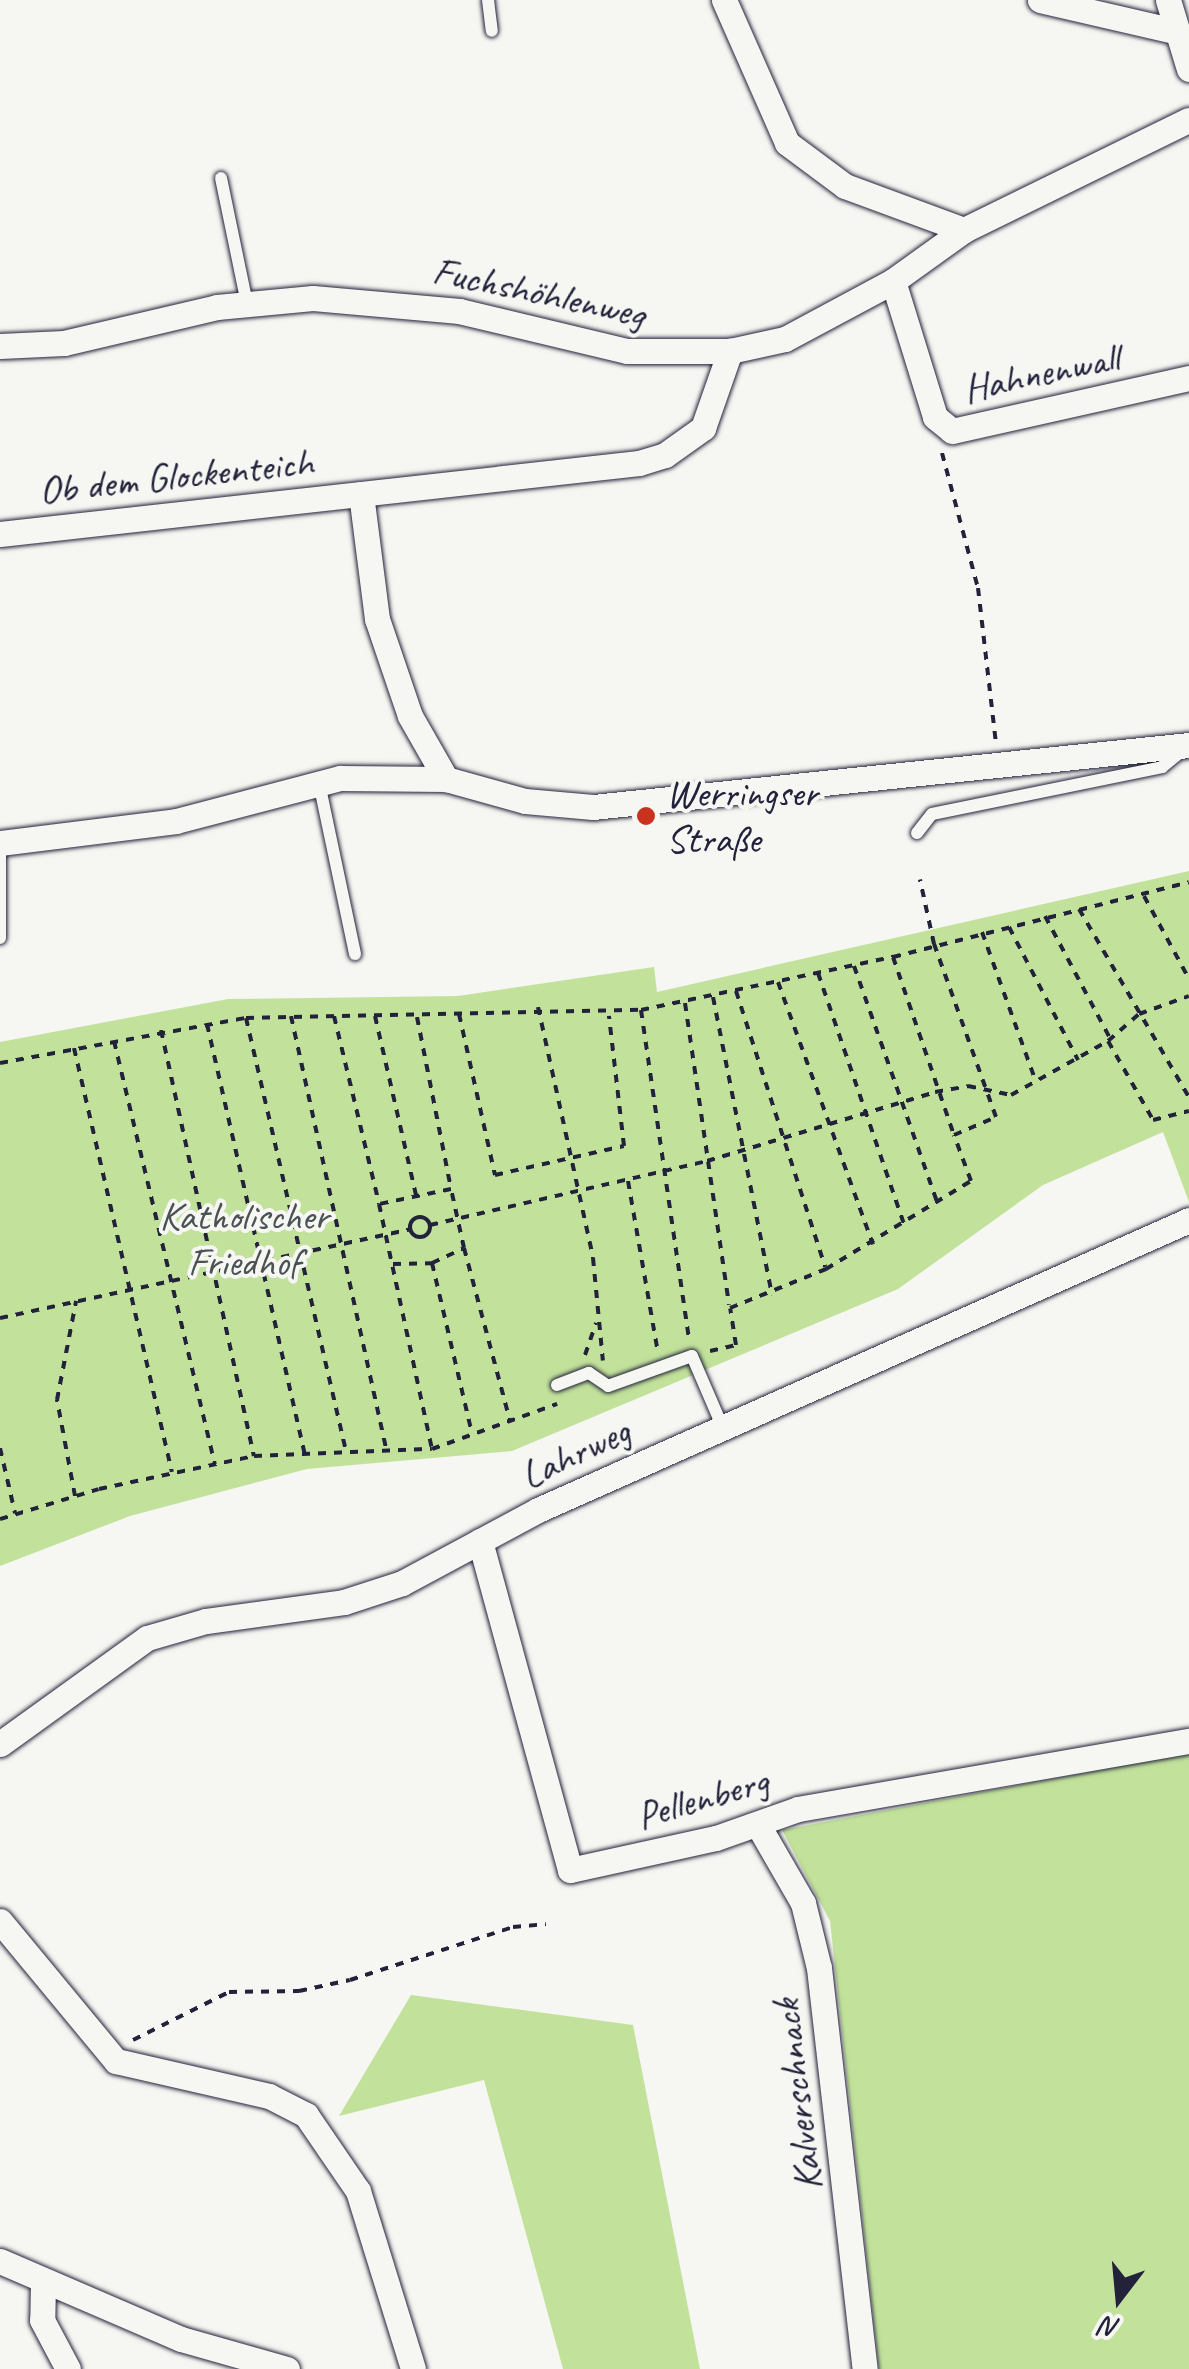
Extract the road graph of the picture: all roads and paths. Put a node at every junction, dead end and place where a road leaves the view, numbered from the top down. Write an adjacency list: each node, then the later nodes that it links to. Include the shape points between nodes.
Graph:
1 (488, 0): 6 (lane)
2 (724, 0): 10 (street, via 786,142 845,186)
3 (1040, 0): 5 (street)
4 (1168, 0): 5 (street)
5 (1174, 30): 7 (street)
6 (492, 31)
7 (1189, 69)
8 (1189, 120): 10 (street, Fuchshöhlenweg)
9 (220, 178): 12 (lane)
10 (964, 230): 11 (street, Fuchshöhlenweg)
11 (893, 282): 14 (street, Fuchshöhlenweg, via 784,339); 16 (street, Hahnenwall, via 935,417)
12 (247, 303): 13 (street, Fuchshöhlenweg, via 64,343); 14 (street, Fuchshöhlenweg, via 313,298 416,304 627,351)
13 (0, 346)
14 (730, 351): 17 (street, Ob dem Glockenteich, via 702,428 666,455 598,472)
15 (1189, 378): 16 (street, Hahnenwall, via 960,432)
16 (945, 428): 20 (path, via 941,452 978,588)
17 (361, 494): 18 (street, Ob dem Glockenteich); 21 (street, Ob dem Glockenteich, via 377,620 410,716)
18 (0, 534)
19 (1188, 745): 20 (street); 23 (lane, via 1162,768 932,814)
20 (998, 768): 21 (street, via 593,807 524,801)
21 (446, 779): 22 (street)
22 (319, 783): 24 (street, via 176,821); 34 (lane)
23 (917, 833)
24 (0, 845): 32 (lane)
25 (920, 880): 33 (path)
26 (1189, 882): 27 (path)
27 (1144, 896): 28 (path); 38 (path)
28 (1078, 909): 29 (path); 48 (path)
29 (1045, 916): 30 (path); 57 (path)
30 (1008, 926): 31 (path); 59 (path)
31 (982, 932): 33 (path); 61 (path)
32 (0, 938)
33 (934, 944): 35 (path); 62 (path)
34 (356, 954)
35 (893, 957): 36 (path); 63 (path)
36 (854, 966): 37 (path); 65 (path)
37 (818, 972): 39 (path); 67 (path)
38 (1189, 979)
39 (778, 982): 40 (path); 68 (path)
40 (736, 991): 42 (path); 70 (path)
41 (1189, 996): 48 (path)
42 (712, 997): 43 (path); 71 (path)
43 (685, 1003): 45 (path); 73 (path)
44 (538, 1008): 47 (path); 52 (path); 72 (path)
45 (641, 1010): 52 (path); 74 (path)
46 (416, 1014): 47 (path); 51 (path); 76 (path)
47 (459, 1014): 72 (path, via 495,1175)
48 (1139, 1014): 57 (path); 64 (path)
49 (291, 1015): 50 (path); 53 (path); 88 (path)
50 (334, 1016): 51 (path); 80 (path)
51 (375, 1016): 78 (path)
52 (608, 1016): 72 (path, via 624,1146)
53 (246, 1018): 54 (path); 90 (path)
54 (207, 1023): 55 (path); 92 (path)
55 (161, 1030): 56 (path); 95 (path)
56 (114, 1040): 58 (path); 96 (path)
57 (1110, 1040): 59 (path); 66 (path, via 1153,1120)
58 (74, 1048): 60 (path); 97 (path)
59 (1078, 1060): 61 (path)
60 (0, 1063)
61 (1036, 1082): 62 (path, via 1011,1095)
62 (986, 1089): 63 (path); 69 (path, via 996,1117)
63 (935, 1092): 65 (path); 69 (path)
64 (1189, 1098)
65 (901, 1104): 67 (path); 79 (path)
66 (1189, 1112)
67 (864, 1114): 68 (path); 83 (path)
68 (829, 1124): 70 (path); 87 (path)
69 (954, 1136): 79 (path, via 971,1180)
70 (788, 1139): 71 (path); 94 (path)
71 (745, 1149): 73 (path); 98 (path)
72 (568, 1159): 77 (path)
73 (707, 1161): 74 (path); 100 (path)
74 (662, 1171): 75 (path); 104 (path)
75 (628, 1181): 77 (path); 105 (path)
76 (451, 1189): 78 (path); 81 (path)
77 (578, 1194): 81 (path); 102 (path, via 592,1258)
78 (416, 1195): 80 (path)
79 (937, 1202): 83 (path)
80 (379, 1204): 86 (path)
81 (456, 1219): 84 (path); 89 (path)
82 (1189, 1220): 110 (street, Lahrweg)
83 (904, 1224): 87 (path)
84 (430, 1226): 85 (path, via 424,1236); 85 (path, via 418,1218)
85 (410, 1229): 86 (path)
86 (386, 1235): 88 (path); 93 (path)
87 (873, 1244): 94 (path)
88 (342, 1245): 90 (path); 114 (path)
89 (464, 1248): 91 (path); 109 (path)
90 (301, 1254): 92 (path); 115 (path)
91 (432, 1262): 93 (path); 111 (path)
92 (261, 1264): 95 (path); 116 (path)
93 (393, 1264): 113 (path)
94 (826, 1269): 98 (path)
95 (215, 1274): 96 (path); 117 (path)
96 (171, 1284): 97 (path); 118 (path)
97 (129, 1293): 99 (path); 119 (path)
98 (772, 1295): 100 (path)
99 (76, 1301): 101 (path); 120 (path, via 57,1400)
100 (730, 1308): 104 (path, via 736,1345)
101 (0, 1318)
102 (596, 1323): 103 (path); 107 (path)
103 (583, 1345)
104 (692, 1356): 105 (lane); 110 (lane)
105 (661, 1367): 107 (lane)
106 (557, 1384): 107 (lane, via 589,1372)
107 (608, 1386)
108 (559, 1404): 109 (path)
109 (510, 1421): 111 (path)
110 (723, 1428): 123 (street, Lahrweg)
111 (472, 1434): 113 (path)
112 (0, 1448): 121 (path)
113 (432, 1449): 114 (path)
114 (386, 1451): 115 (path)
115 (346, 1452): 116 (path)
116 (305, 1454): 117 (path)
117 (254, 1456): 118 (path)
118 (215, 1464): 119 (path)
119 (172, 1474): 120 (path)
120 (76, 1496): 121 (path)
121 (15, 1514): 122 (path)
122 (0, 1519)
123 (480, 1541): 125 (street, Lahrweg, via 374,1594 206,1621 147,1638); 126 (street, Pellenberg, via 570,1870)
124 (1189, 1741): 126 (street, Pellenberg, via 798,1809)
125 (0, 1744)
126 (758, 1825): 135 (street, Kalverschnack, via 803,1903 818,1968)
127 (0, 1921): 129 (street)
128 (546, 1924): 129 (path, via 513,1927 299,1991 229,1992)
129 (107, 2055): 134 (street, via 289,2103 306,2115 358,2190)
130 (0, 2261): 131 (street)
131 (43, 2281): 132 (street, via 42,2320); 133 (street, via 181,2339)
132 (68, 2369)
133 (287, 2369)
134 (413, 2369)
135 (866, 2369)

